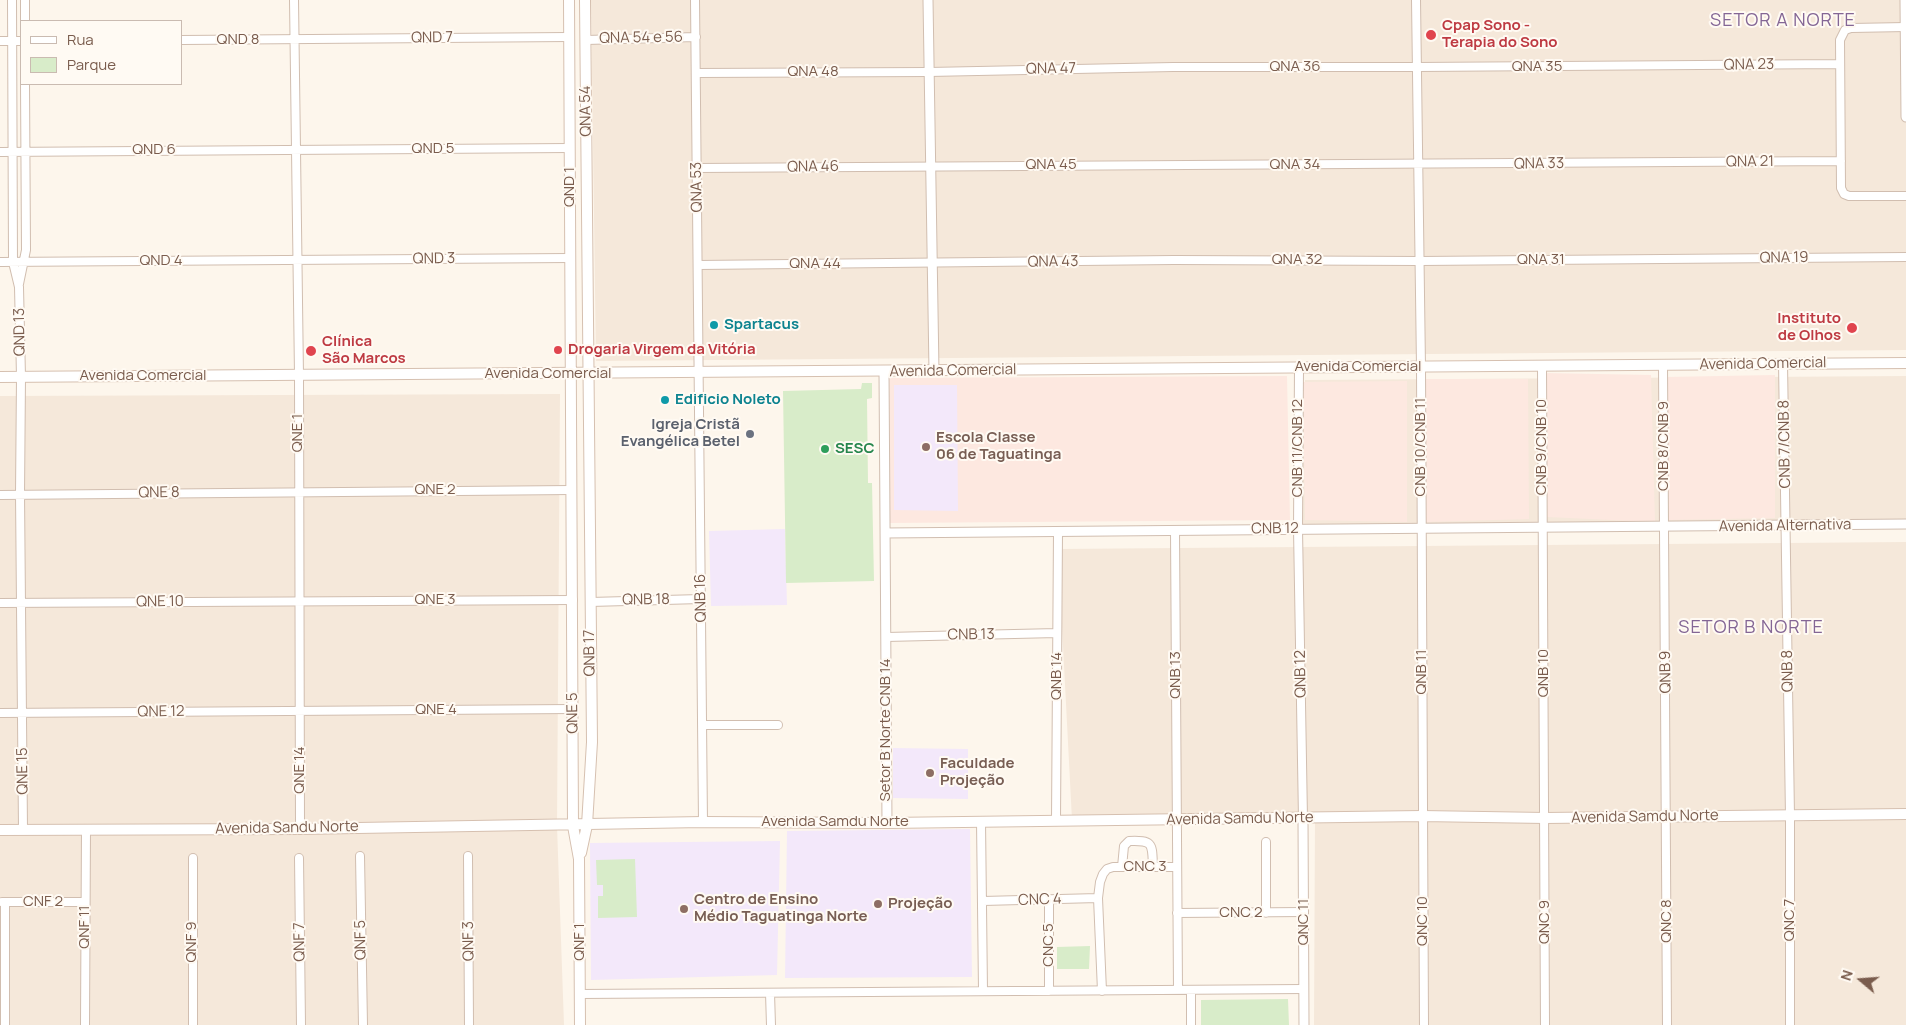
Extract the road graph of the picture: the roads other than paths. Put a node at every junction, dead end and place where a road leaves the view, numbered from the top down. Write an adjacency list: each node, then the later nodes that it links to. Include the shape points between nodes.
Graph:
1 (12, 0): 18 (street, QND 13)
2 (25, 0): 10 (street)
3 (294, 0): 15 (street)
4 (569, 0): 12 (main road, QND 1)
5 (586, 0): 16 (main road, QNA 54)
6 (695, 0): 13 (street, QNA 53)
7 (928, 0): 24 (street)
8 (1416, 0): 23 (street, CNB 10/CNB 11)
9 (1905, 0): 11 (street)
10 (25, 20)
11 (1906, 27): 20 (street, via 1845,30 1840,40); 31 (street)
12 (569, 37): 15 (street, QND 7); 26 (main road, QND 1)
13 (696, 37): 16 (street, QNA 54 e 56); 25 (street, QNA 53)
14 (182, 40): 15 (street, QND 8)
15 (294, 40): 33 (street)
16 (586, 40): 27 (main road, QNA 54)
17 (0, 41): 18 (street)
18 (12, 41): 19 (street); 35 (street, QND 13)
19 (20, 41)
20 (1840, 64): 22 (street, QNA 23); 37 (street)
21 (1173, 66): 23 (street, QNA 36); 24 (street, QNA 47)
22 (1658, 66): 23 (street, QNA 35)
23 (1417, 68): 40 (street, CNB 10/CNB 11)
24 (929, 72): 25 (street, QNA 48); 41 (street)
25 (697, 73): 42 (street, QNA 53)
26 (569, 82): 27 (main road, via 580,86); 29 (main road, QND 1)
27 (586, 82): 30 (main road, QNA 54)
28 (25, 85): 36 (street, QND 13)
29 (569, 102): 30 (main road, via 577,98); 32 (main road, QND 1)
30 (586, 103): 57 (main road, QNA 54)
31 (1906, 117)
32 (570, 148): 33 (street, QND 5); 45 (main road, QND 1)
33 (296, 149): 36 (street, QND 6); 49 (street)
34 (0, 152): 35 (street, QND 6)
35 (13, 152): 36 (street, QND 6); 51 (street, QND 13)
36 (26, 152): 52 (street, QND 13)
37 (1841, 161): 38 (street, QNA 21); 43 (street, via 1844,194)
38 (1660, 163): 40 (street, QNA 33)
39 (1173, 164): 40 (street, QNA 34); 41 (street, QNA 45)
40 (1418, 165): 48 (street, CNB 10/CNB 11)
41 (930, 166): 42 (street, QNA 46); 53 (street)
42 (697, 168): 54 (street, QNA 53)
43 (1906, 196)
44 (1906, 257): 46 (street, QNA 19)
45 (570, 258): 49 (street, QND 3); 56 (main road, QND 1)
46 (1661, 259): 48 (street, QNA 31)
47 (1174, 260): 48 (street, QNA 32); 53 (street, QNA 43)
48 (1420, 260): 63 (street, CNB 10/CNB 11)
49 (297, 261): 52 (street, QND 4); 69 (street)
50 (0, 262): 51 (street, QND 4)
51 (14, 262): 52 (street, QND 4); 55 (street, QND 13)
52 (24, 262): 55 (street, QND 13)
53 (933, 263): 54 (street, QNA 44); 64 (street)
54 (698, 265): 67 (street, QNA 53)
55 (19, 286): 71 (street, QND 13)
56 (571, 306): 57 (main road, via 580,310); 68 (main road, QND 1)
57 (588, 306): 66 (main road, QNA 54)
58 (1783, 363): 59 (main road, Avenida Comercial); 60 (main road, Avenida Comercial); 78 (street, CNB 7/CNB 8)
59 (1906, 363)
60 (1663, 365): 61 (main road, Avenida Comercial); 80 (street, CNB 8/CNB 9)
61 (1542, 366): 63 (main road, Avenida Comercial); 79 (street, CNB 9/CNB 10)
62 (1298, 367): 63 (main road, Avenida Comercial); 64 (main road, Avenida Comercial); 82 (street, CNB 11/CNB 12)
63 (1421, 367): 81 (street, CNB 10/CNB 11)
64 (934, 371): 65 (main road, Avenida Comercial)
65 (884, 372): 67 (main road, Avenida Comercial); 85 (street, Setor B Norte CNB 14)
66 (589, 373): 67 (main road, Avenida Comercial); 68 (main road, Avenida Comercial); 72 (main road)
67 (699, 373): 86 (street, QNB 16)
68 (571, 374): 69 (main road, Avenida Comercial); 73 (main road, QND 1)
69 (298, 375): 71 (main road, Avenida Comercial); 74 (street, QNE 1)
70 (0, 377): 71 (main road, Avenida Comercial)
71 (21, 377): 75 (street, QND 13)
72 (589, 479): 73 (main road, via 580,476); 89 (main road, QNB 17)
73 (572, 485): 74 (street, QNE 2); 87 (main road, QNE 5)
74 (298, 491): 75 (street, QNE 8); 88 (street, QNE 1)
75 (20, 494): 76 (street, QNE 8); 91 (street, QNE 15)
76 (0, 495)
77 (1906, 524): 78 (street, Avenida Alternativa)
78 (1786, 526): 80 (street, Avenida Alternativa); 106 (street, QNB 8)
79 (1543, 527): 80 (street, CNB 12); 81 (street, CNB 12); 109 (street, QNB 10)
80 (1664, 527): 107 (street, QNB 9)
81 (1421, 528): 82 (street, CNB 12); 105 (street, QNB 11)
82 (1298, 529): 83 (street, CNB 12); 108 (street, QNB 12)
83 (1175, 531): 84 (street, CNB 12); 111 (street, QNB 13)
84 (1058, 532): 85 (street, CNB 12); 92 (street, QNB 14)
85 (885, 533): 93 (street, Setor B Norte CNB 14)
86 (701, 599): 89 (street, QNB 18); 98 (street, QNB 16)
87 (573, 600): 88 (street, QNE 3); 94 (main road, QNE 5)
88 (298, 601): 91 (street, QNE 10); 95 (street, QNE 14)
89 (590, 602): 101 (main road, QNB 17)
90 (0, 603): 91 (street, QNE 10)
91 (22, 603): 97 (street, QNE 15)
92 (1057, 633): 93 (street, CNB 13); 110 (street, QNB 14)
93 (886, 637): 114 (street, Setor B Norte CNB 14)
94 (573, 709): 95 (street, QNE 4); 100 (main road, QNE 5)
95 (300, 711): 97 (street, QNE 12); 118 (street, QNE 14)
96 (0, 713): 97 (street, QNE 12)
97 (22, 713): 120 (street, QNE 15)
98 (702, 725): 99 (street); 113 (street, QNB 16)
99 (778, 725)
100 (574, 742): 101 (main road, via 583,746); 102 (main road, QNE 5)
101 (592, 742): 103 (main road, QNB 17)
102 (574, 768): 103 (main road, via 577,760 583,759); 116 (main road, QNE 5)
103 (591, 770): 115 (main road, QNB 17)
104 (1906, 814): 106 (main road, Avenida Samdu Norte)
105 (1422, 816): 108 (main road, Avenida Samdu Norte); 109 (main road, Avenida Samdu Norte); 157 (street, QNC 10)
106 (1790, 816): 107 (main road, Avenida Samdu Norte); 160 (street, QNC 7)
107 (1667, 817): 109 (main road, Avenida Samdu Norte); 159 (street, QNC 8)
108 (1303, 818): 111 (main road, Avenida Samdu Norte); 135 (street, QNC 11)
109 (1545, 818): 158 (street, QNC 9)
110 (1056, 820): 111 (main road, Avenida Samdu Norte); 112 (main road, Avenida Samdu Norte)
111 (1177, 820): 127 (street, QNB 13)
112 (981, 821): 114 (main road, Avenida Samdu Norte); 134 (street)
113 (703, 822): 114 (main road, Avenida Samdu Norte); 115 (main road, Avenida Samdu Norte)
114 (887, 823)
115 (587, 825): 116 (main road, Avenida Samdu Norte); 126 (main road, QNF 1)
116 (573, 826): 118 (main road, Avenida Sandu Norte); 126 (main road, QNF 1)
117 (86, 829): 118 (main road, Avenida Sandu Norte); 120 (main road, Avenida Sandu Norte); 133 (street, QNF 11)
118 (300, 829)
119 (0, 830): 120 (main road, Avenida Sandu Norte)
120 (24, 830)
121 (1266, 842): 137 (street)
122 (360, 856): 151 (street, QNF 5)
123 (468, 856): 152 (street, QNF 3)
124 (193, 858): 149 (street, QNF 9)
125 (299, 858): 150 (street, QNF 7)
126 (579, 859): 146 (main road, QNF 1)
127 (1177, 866): 129 (street, CNC 3); 136 (street, QNB 13)
128 (1122, 867): 129 (street, CNC 3); 129 (street, via 1124,846 1129,841 1143,840 1152,848); 130 (street, CNC 3, via 1113,867 1103,874)
129 (1153, 867)
130 (1098, 898): 131 (street, CNC 4); 140 (street)
131 (1049, 900): 134 (street, CNC 4); 144 (street, CNC 5)
132 (2, 902): 133 (street, CNF 2); 138 (street)
133 (85, 902): 148 (street, QNF 11)
134 (983, 902): 143 (street)
135 (1304, 912): 137 (street, CNC 2); 139 (street, QNC 11)
136 (1177, 913): 137 (street, CNC 2); 141 (street, QNB 13)
137 (1266, 913)
138 (2, 972): 147 (street)
139 (1304, 989): 142 (street); 156 (street, QNC 11)
140 (1102, 990): 141 (street); 144 (street)
141 (1178, 990): 142 (street)
142 (1191, 990): 155 (street)
143 (983, 991): 144 (street); 145 (street)
144 (1049, 991)
145 (770, 993): 146 (street); 154 (street)
146 (580, 994): 153 (main road, QNF 1)
147 (5, 1025)
148 (85, 1025)
149 (192, 1025)
150 (301, 1025)
151 (363, 1025)
152 (470, 1025)
153 (580, 1025)
154 (771, 1025)
155 (1192, 1025)
156 (1304, 1025)
157 (1424, 1025)
158 (1545, 1025)
159 (1667, 1025)
160 (1790, 1025)

